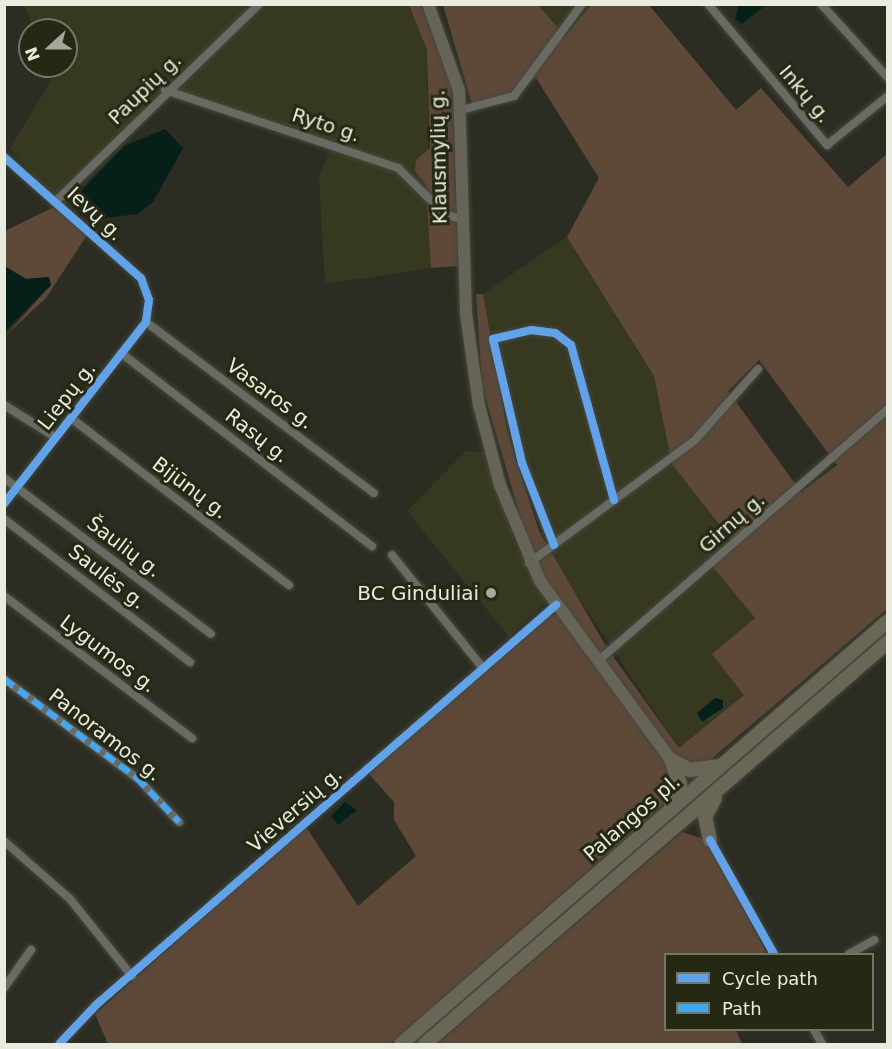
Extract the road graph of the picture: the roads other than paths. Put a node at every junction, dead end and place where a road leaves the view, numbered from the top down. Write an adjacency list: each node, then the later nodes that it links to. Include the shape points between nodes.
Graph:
1 (259, 4): 7 (street, Paupių g.)
2 (428, 4): 9 (main road, Klausmylių g., via 452,57)
3 (582, 4): 9 (street, via 514,96)
4 (708, 4): 8 (street, Inkų g., via 827,146)
5 (821, 4): 6 (street)
6 (888, 78)
7 (165, 90): 11 (street, Paupių g.); 12 (street, Ryto g., via 398,168 446,215)
8 (888, 96)
9 (461, 110): 12 (main road, Klausmylių g.)
10 (4, 157): 11 (street, Ievų g.)
11 (57, 200): 13 (street, Ievų g., via 141,278 148,305)
12 (461, 219): 29 (main road, Klausmylių g., via 466,314 489,448)
13 (146, 322): 14 (street, Liepų g.); 22 (street, Vasaros g.)
14 (122, 353): 18 (street, Liepų g.); 27 (street, Rasų g.)
15 (758, 369): 23 (street, via 695,440)
16 (4, 405): 19 (street)
17 (888, 409): 36 (street, Girnų g.)
18 (71, 418): 19 (street, Liepų g.); 30 (street, Bijūnų g.)
19 (55, 437): 21 (street, Liepų g.)
20 (4, 478): 21 (street, Šaulių g.)
21 (17, 487): 24 (street, Liepų g.); 34 (street, Šaulių g.)
22 (374, 494)
23 (614, 500): 26 (street); 26 (street, via 571,345 555,333 531,330 493,339 522,463)
24 (4, 504)
25 (4, 519): 37 (street, Saulės g.)
26 (554, 544): 29 (street)
27 (372, 546)
28 (392, 555): 38 (street)
29 (529, 562): 32 (main road, Klausmylių g.)
30 (289, 585)
31 (4, 596): 40 (street, Lygumos g.)
32 (556, 605): 36 (main road, Klausmylių g.); 38 (street, Vieversių g.)
33 (888, 621): 42 (highway, Palangos pl.)
34 (211, 634)
35 (888, 642): 43 (highway, Palangos pl.)
36 (598, 661): 41 (main road, Klausmylių g.)
37 (190, 662)
38 (483, 668): 53 (street, Vieversių g.)
39 (4, 679): 45 (street, Panoramos g., via 137,778)
40 (192, 738)
41 (671, 759): 42 (highway, via 690,770); 44 (highway, via 680,789)
42 (722, 765): 44 (highway, Palangos pl.)
43 (730, 779): 46 (highway, Palangos pl.); 47 (highway, via 706,811)
44 (664, 817): 56 (highway, Palangos pl.)
45 (179, 822)
46 (671, 831): 47 (highway, via 696,828); 57 (highway, Palangos pl.)
47 (710, 840): 51 (street)
48 (4, 841): 53 (street, via 70,899)
49 (874, 940): 52 (street)
50 (31, 950): 54 (street)
51 (773, 953)
52 (851, 953)
53 (132, 976): 55 (street, Vieversių g.)
54 (4, 988)
55 (60, 1043)
56 (401, 1044)
57 (424, 1044)

